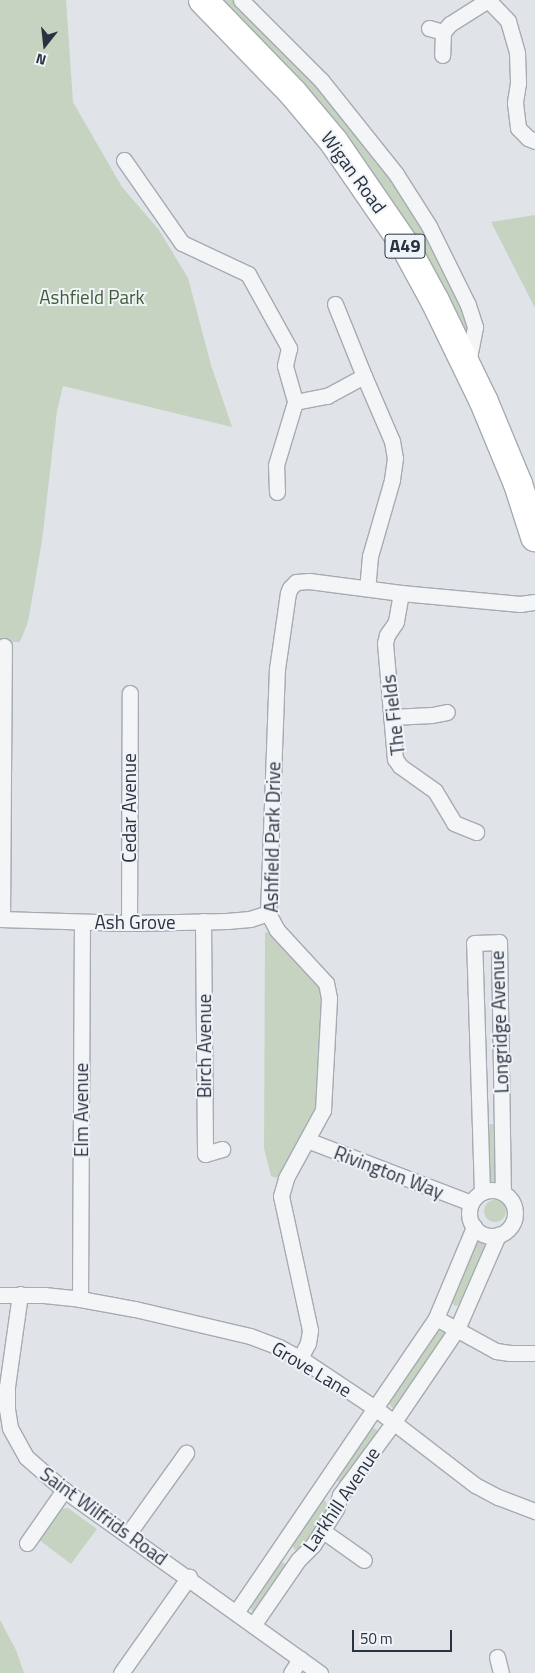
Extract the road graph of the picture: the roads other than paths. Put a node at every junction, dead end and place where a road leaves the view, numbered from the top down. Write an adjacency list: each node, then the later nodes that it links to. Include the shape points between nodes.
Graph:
1 (203, 0): 8 (highway, Wigan Road / A49, via 293,93 334,142 404,244)
2 (240, 0): 8 (street, via 321,80 396,174 424,219 449,264 475,327 470,353)
3 (488, 0): 4 (street, via 436,30); 5 (street, via 508,21 517,53 518,83 514,103 518,128)
4 (442, 55)
5 (535, 141)
6 (124, 160): 10 (street, via 182,243 248,274 289,348 285,366)
7 (335, 304): 9 (street)
8 (464, 361): 12 (highway, Wigan Road / A49, via 502,444)
9 (364, 376): 10 (street, via 328,396); 13 (street, via 392,441 395,458 372,549)
10 (295, 402): 11 (street, via 276,465)
11 (277, 492)
12 (533, 524)
13 (366, 588): 14 (street, Ashfield Park Drive); 21 (street, Ashfield Park Drive, via 309,581 296,582 290,588 277,669)
14 (401, 593): 15 (street, Ashfield Park Drive, via 520,604); 19 (street, The Fields, via 396,622 386,638)
15 (535, 602)
16 (4, 646): 22 (street)
17 (130, 693): 25 (street, Cedar Avenue)
18 (447, 712): 19 (street)
19 (390, 716): 20 (street, The Fields, via 397,763 435,792 454,822)
20 (476, 832)
21 (268, 913): 23 (street, Ash Grove, via 240,920); 30 (street, Ashfield Park Drive, via 277,930 323,978 329,990 323,1110)
22 (1, 919): 24 (street, Ash Grove)
23 (203, 921): 25 (street, Ash Grove); 31 (street, Birch Avenue, via 205,1154)
24 (82, 922): 25 (street, Ash Grove); 38 (street, Elm Avenue)
25 (129, 923)
26 (476, 1024): 27 (street); 27 (street, Longridge Avenue, via 474,943 499,942); 29 (street, Longridge Avenue)
27 (500, 1024): 28 (street, Longridge Avenue)
28 (501, 1107): 29 (street); 32 (street, Longridge Avenue)
29 (478, 1108): 33 (street, Longridge Avenue)
30 (307, 1140): 33 (street, Rivington Way); 42 (street, Ashfield Park Drive, via 286,1178 281,1196 310,1330)
31 (222, 1149)
32 (502, 1192): 33 (street, via 489,1190); 35 (street, via 512,1202 515,1215 510,1227)
33 (477, 1198): 34 (street, via 470,1215)
34 (474, 1227): 35 (street, via 485,1234); 39 (street)
35 (498, 1235): 40 (street)
36 (20, 1294): 37 (street, Grove Lane); 38 (street, Grove Lane); 47 (street, Saint Wilfrids Road, via 7,1387 10,1428 26,1457)
37 (0, 1296)
38 (80, 1299): 42 (street, Grove Lane, via 250,1336)
39 (436, 1318): 40 (street); 43 (street)
40 (457, 1329): 41 (street, via 496,1350); 44 (street)
41 (535, 1353)
42 (300, 1358): 43 (street, Grove Lane)
43 (375, 1408): 44 (street, Grove Lane); 46 (street, Larkhill Avenue)
44 (393, 1423): 48 (street, Larkhill Avenue); 49 (street, Grove Lane, via 475,1484)
45 (186, 1453): 51 (street)
46 (324, 1485): 48 (street); 53 (street, Larkhill Avenue)
47 (64, 1490): 51 (street, Saint Wilfrids Road); 52 (street)
48 (340, 1495): 50 (street, Larkhill Avenue, via 336,1509)
49 (535, 1511)
50 (323, 1530): 54 (street, Larkhill Avenue); 55 (street)
51 (128, 1534): 56 (street, Saint Wilfrids Road)
52 (26, 1543)
53 (280, 1547): 54 (street); 57 (street, Larkhill Avenue)
54 (298, 1560): 58 (street, Larkhill Avenue)
55 (364, 1560)
56 (189, 1577): 57 (street, Saint Wilfrids Road); 61 (street)
57 (237, 1611): 58 (street, Saint Wilfrids Road)
58 (254, 1624): 60 (street, Saint Wilfrids Road)
59 (498, 1657): 64 (street)
60 (300, 1659): 62 (street); 63 (street, Saint Wilfrids Road)
61 (121, 1673)
62 (290, 1673)
63 (320, 1673)
64 (501, 1673)

